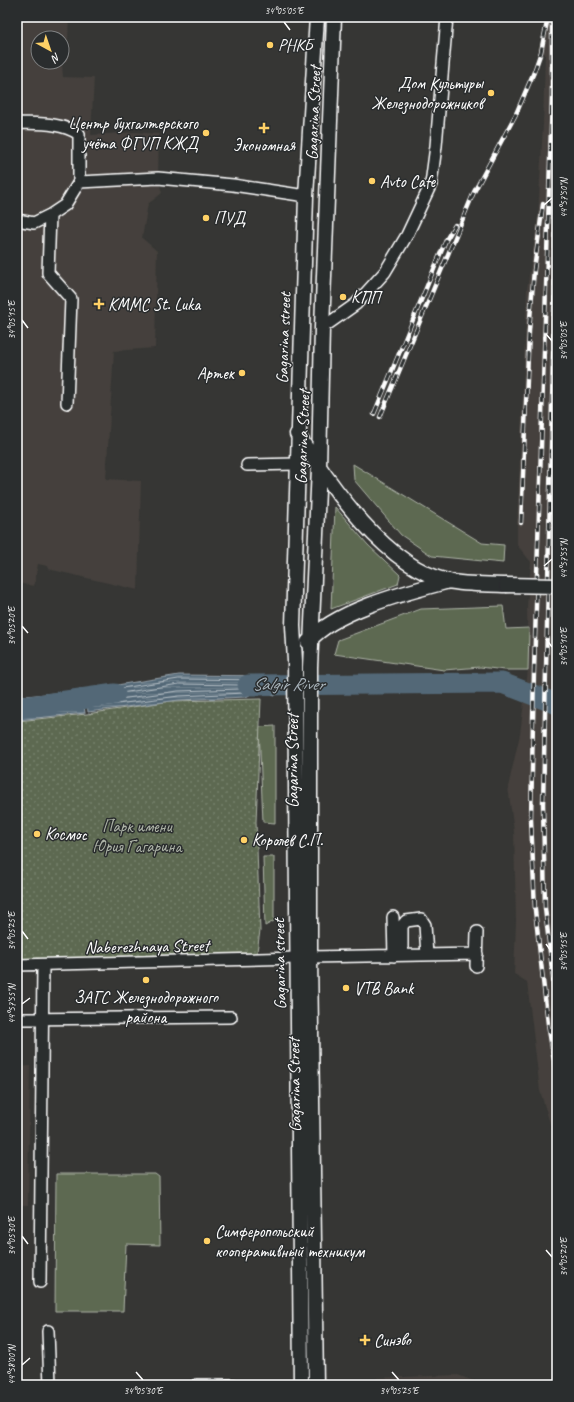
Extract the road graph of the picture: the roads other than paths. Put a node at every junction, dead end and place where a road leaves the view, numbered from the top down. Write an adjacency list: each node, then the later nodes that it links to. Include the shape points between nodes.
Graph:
1 (317, 17): 6 (main road, Gagarina street)
2 (334, 17): 9 (main road, Gagarina Street)
3 (446, 17): 9 (street, via 431,184 407,235 385,272 356,304)
4 (17, 123): 5 (street, via 54,124 69,127 79,134)
5 (79, 182): 6 (street, via 158,178 233,185); 7 (street, via 65,205)
6 (306, 196): 11 (main road, Gagarina street)
7 (50, 216): 8 (street, via 34,223); 10 (street, via 48,273 71,299)
8 (17, 220)
9 (322, 328): 14 (main road, Gagarina Street)
10 (67, 402)
11 (297, 434): 12 (main road, Gagarina street); 14 (main road)
12 (296, 464): 13 (street); 18 (main road, Gagarina street, via 292,626)
13 (247, 465)
14 (319, 468): 15 (main road, via 395,555 430,575); 17 (main road, Gagarina Street)
15 (449, 581): 16 (main road, bridge); 17 (main road, via 408,591 378,602 332,622)
16 (557, 586)
17 (311, 638): 18 (main road); 24 (main road, Gagarina Street)
18 (295, 661): 24 (main road, Gagarina street)
19 (393, 918): 22 (street)
20 (477, 932): 21 (street)
21 (477, 954): 23 (street, Naberezhnaya Street); 27 (street)
22 (398, 955): 23 (street, Naberezhnaya Street); 23 (street, via 402,926 406,921 421,920 425,925); 24 (street, Naberezhnaya Street)
23 (427, 955)
24 (304, 957): 26 (street, Naberezhnaya Street); 36 (main road, Gagarina street); 37 (main road, Gagarina Street)
25 (17, 965): 26 (street, Naberezhnaya Street)
26 (43, 965): 30 (street)
27 (476, 966)
28 (231, 1017): 30 (street)
29 (17, 1019): 30 (street)
30 (42, 1019): 31 (street)
31 (40, 1282)
32 (48, 1331): 33 (street)
33 (50, 1385)
34 (196, 1385): 35 (street)
35 (233, 1385)
36 (301, 1385)
37 (316, 1385)

